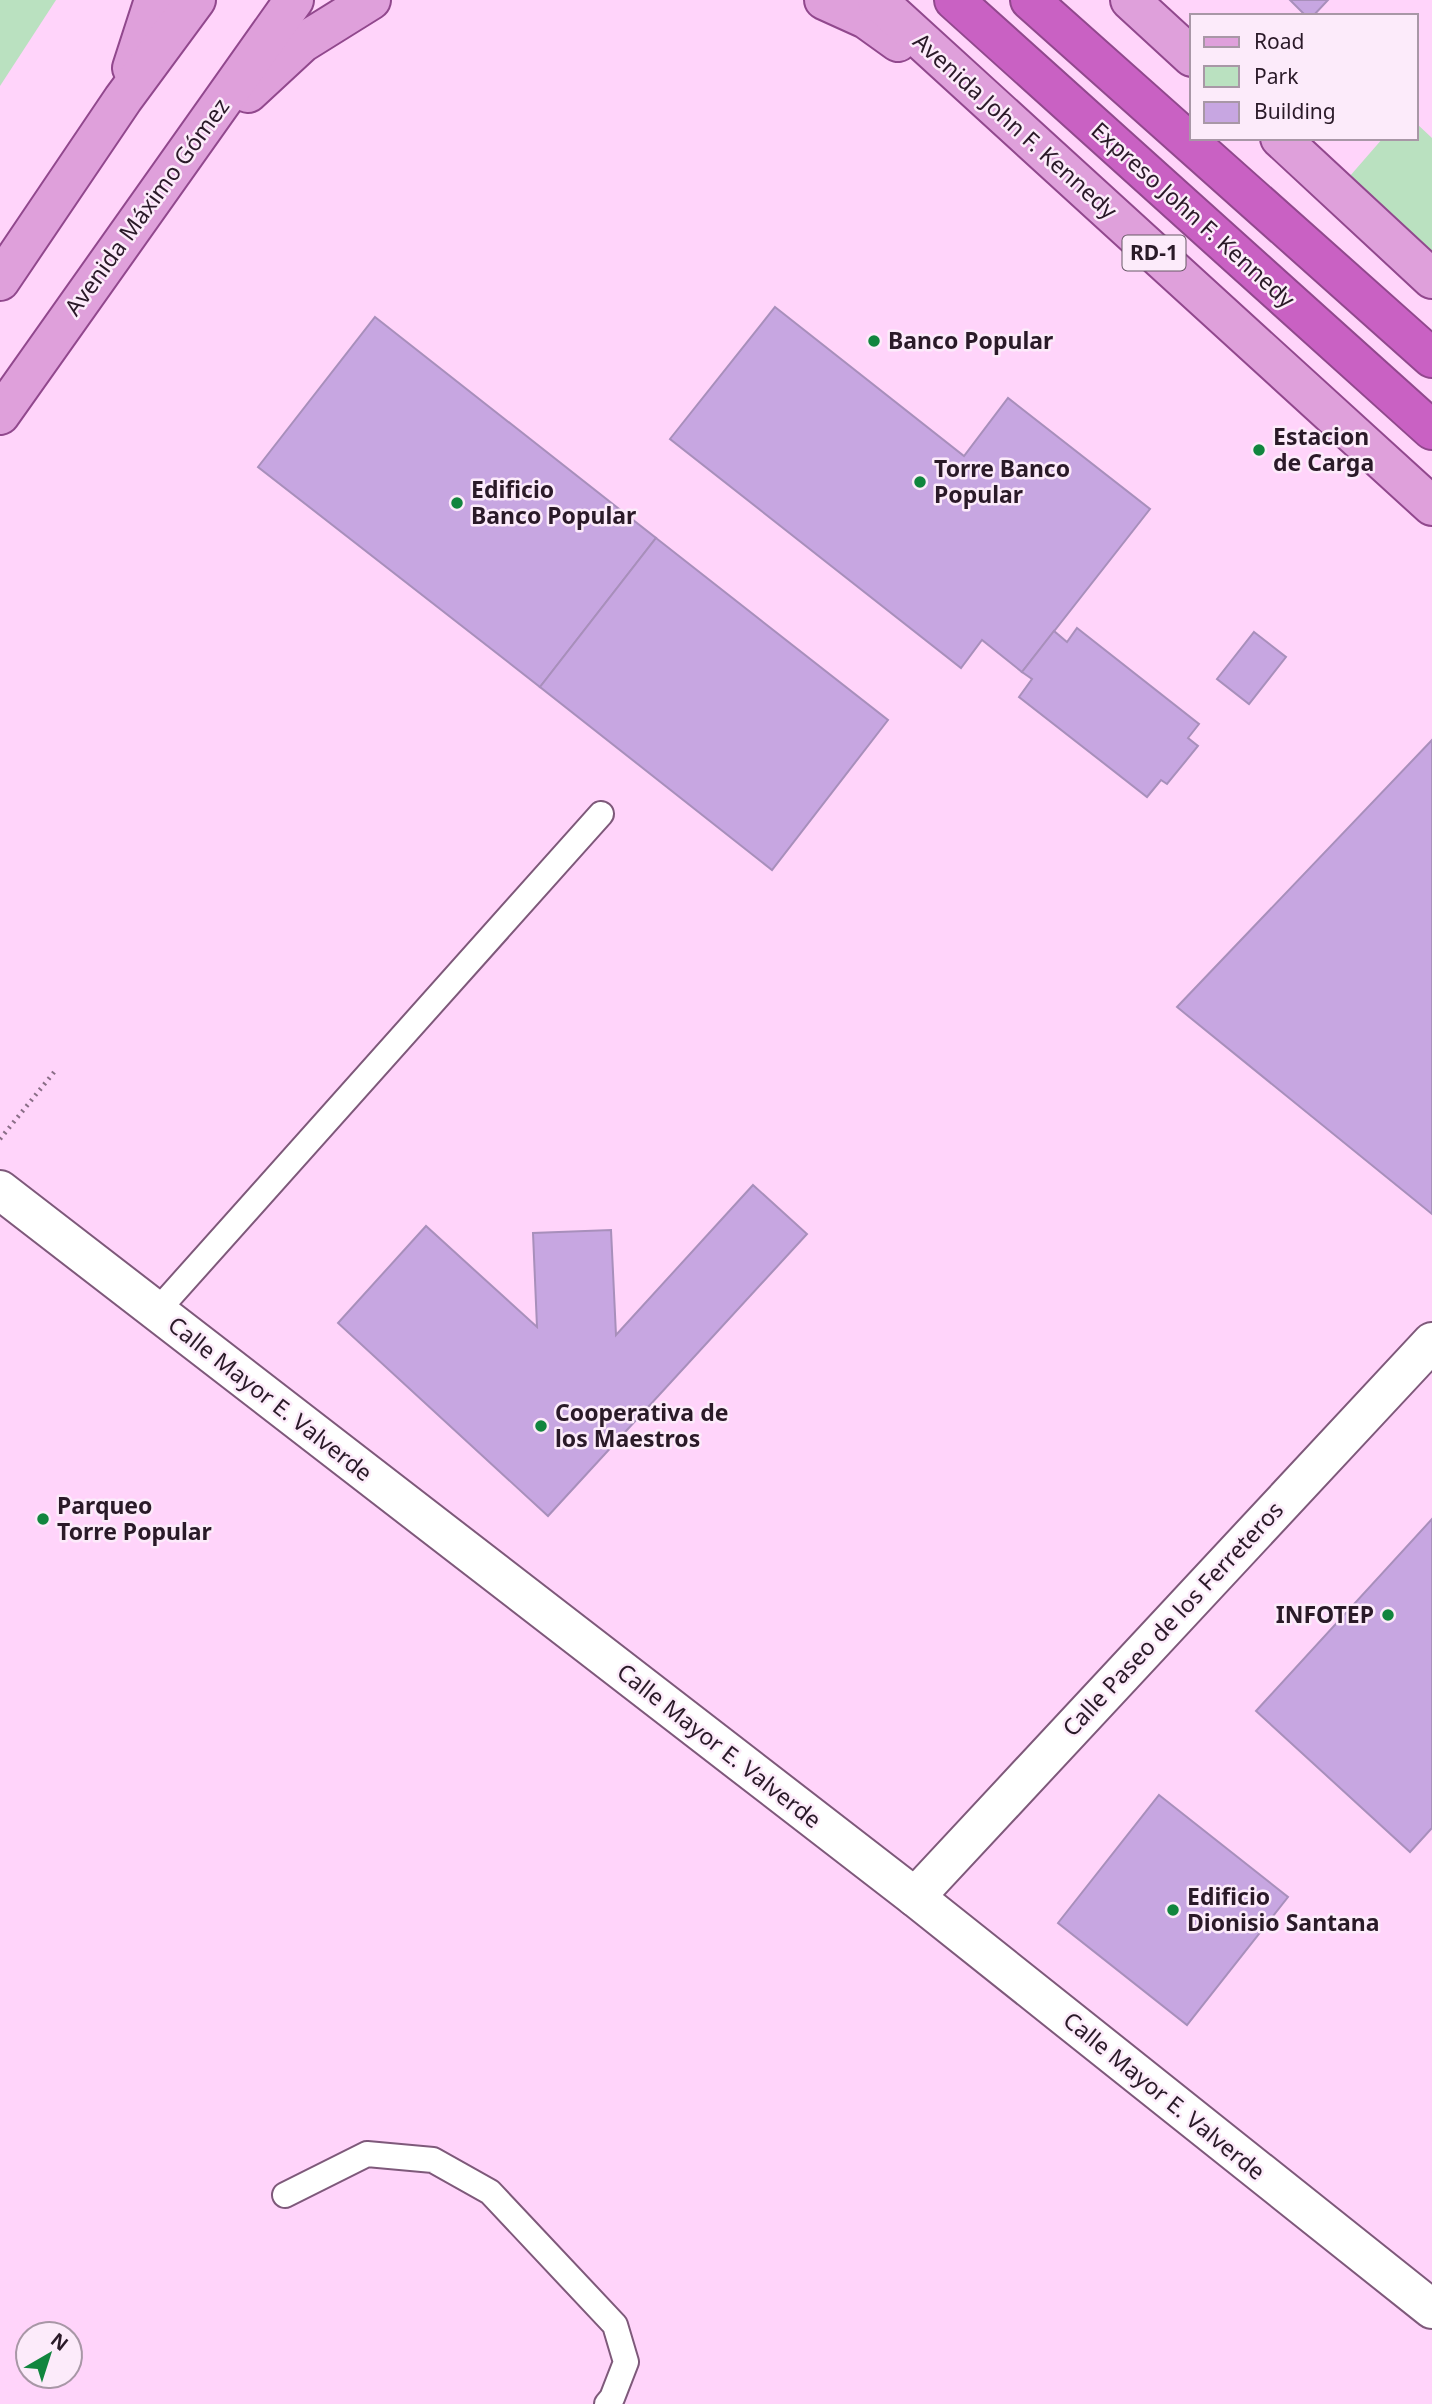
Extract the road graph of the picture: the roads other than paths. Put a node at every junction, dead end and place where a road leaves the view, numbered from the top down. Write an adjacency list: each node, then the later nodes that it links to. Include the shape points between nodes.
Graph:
1 (154, 0): 11 (main road)
2 (196, 0): 11 (main road)
3 (294, 0): 14 (main road, Avenida Máximo Gómez)
4 (371, 0): 14 (main road, via 302,43)
5 (824, 0): 12 (main road, via 866,19)
6 (877, 0): 12 (main road, Avenida John F. Kennedy / RD-1)
7 (954, 0): 19 (highway, Expreso John F. Kennedy / RD-1)
8 (1030, 0): 17 (highway)
9 (1132, 1): 10 (main road)
10 (1190, 55)
11 (122, 99): 16 (main road)
12 (1021, 132): 20 (main road, Avenida John F. Kennedy / RD-1)
13 (1282, 140): 15 (main road)
14 (193, 144): 18 (main road, Avenida Máximo Gómez)
15 (1432, 279)
16 (0, 281)
17 (1432, 358)
18 (0, 415)
19 (1432, 430)
20 (1432, 506)
21 (601, 814): 23 (lane)
22 (0, 1190): 23 (street, Calle Mayor E. Valverde)
23 (158, 1311): 25 (street, Calle Mayor E. Valverde)
24 (1432, 1342): 25 (street, Calle Paseo de los Ferreteros)
25 (915, 1897): 27 (street, Calle Mayor E. Valverde)
26 (285, 2195): 28 (lane, via 367,2154 433,2160 490,2192 615,2325 626,2362)
27 (1432, 2309)
28 (607, 2404)

